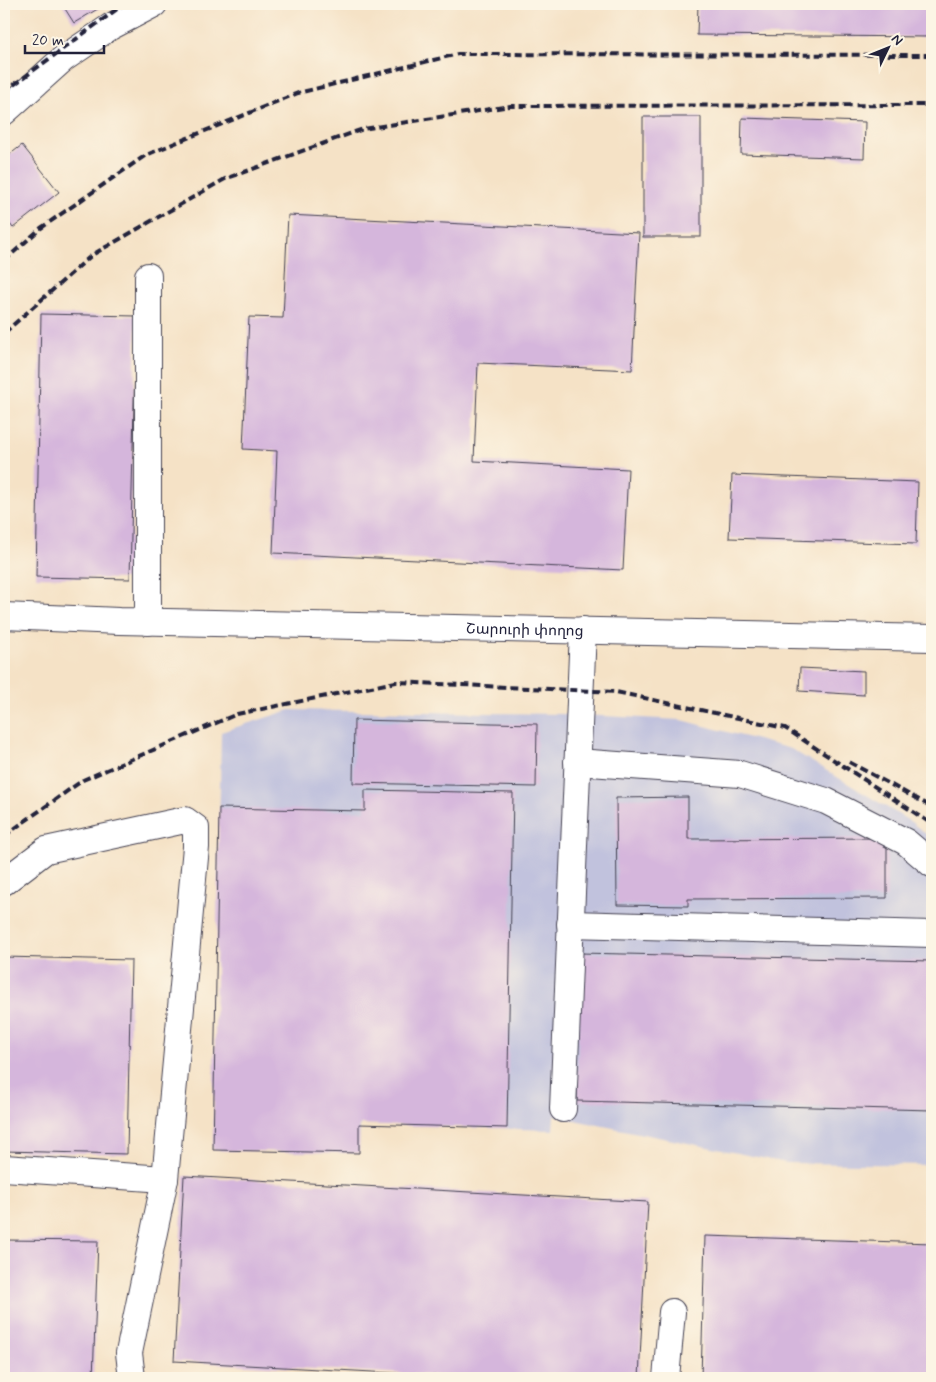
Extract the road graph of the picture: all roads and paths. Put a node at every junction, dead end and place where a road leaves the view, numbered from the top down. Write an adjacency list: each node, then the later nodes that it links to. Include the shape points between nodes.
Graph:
1 (154, 4): 2 (street, via 110,27 63,59)
2 (4, 112)
3 (148, 276): 5 (street)
4 (4, 616): 5 (street, Շարուրի փողոց)
5 (148, 622): 6 (street, Շարուրի փողոց)
6 (583, 630): 7 (street, Շարուրի փողոց); 8 (street)
7 (932, 638)
8 (577, 762): 9 (street, via 740,774 826,800 906,842); 11 (street)
9 (932, 864)
10 (4, 882): 15 (street, via 46,850 185,820 196,828)
11 (570, 924): 12 (street); 13 (street)
12 (932, 934)
13 (562, 1109)
14 (4, 1168): 15 (street)
15 (165, 1179): 17 (street, via 129,1353)
16 (672, 1312): 18 (street)
17 (132, 1378)
18 (666, 1378)

